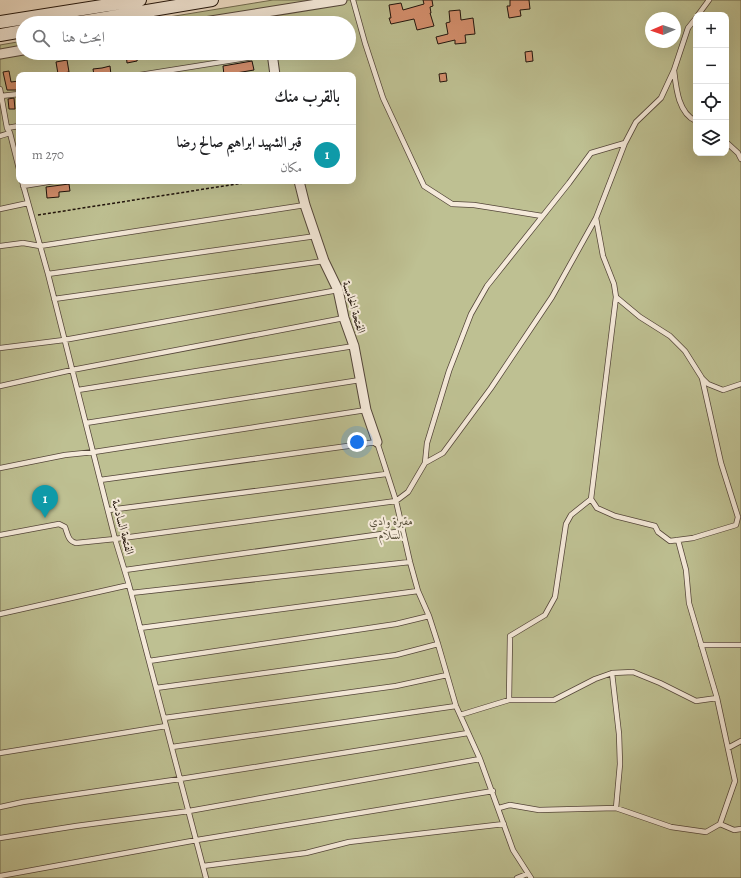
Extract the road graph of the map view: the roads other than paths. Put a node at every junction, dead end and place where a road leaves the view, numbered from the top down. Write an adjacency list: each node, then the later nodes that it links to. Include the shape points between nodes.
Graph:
1 (140, 0): 8 (main road)
2 (212, 0): 9 (main road)
3 (342, 0): 7 (street)
4 (353, 0): 41 (lane, via 383,98 424,186 452,204)
5 (709, 0): 6 (lane)
6 (700, 12)
7 (264, 13): 10 (street); 11 (street)
8 (38, 16)
9 (117, 16)
10 (244, 16)
11 (265, 16)
12 (16, 19): 13 (main road)
13 (0, 22)
14 (693, 22): 21 (lane, via 688,28)
15 (16, 32): 16 (main road)
16 (0, 35)
17 (16, 51): 18 (street)
18 (0, 54)
19 (234, 60): 22 (lane)
20 (273, 60): 23 (street)
21 (674, 70): 27 (lane, via 677,93 688,117); 32 (lane, via 661,98 636,122)
22 (159, 72)
23 (275, 72)
24 (0, 89): 26 (lane)
25 (16, 94): 26 (lane)
26 (2, 96): 29 (lane)
27 (694, 120)
28 (16, 126): 29 (lane)
29 (7, 128): 30 (lane)
30 (10, 133): 31 (lane); 34 (lane)
31 (0, 136)
32 (625, 143): 41 (lane, via 591,153); 42 (lane)
33 (729, 145): 35 (lane)
34 (16, 152)
35 (741, 159)
36 (22, 184): 38 (lane, الفتحة السادسة)
37 (300, 184): 39 (street, الفتحة الخامسة)
38 (28, 203): 40 (lane); 45 (lane, الفتحة السادسة)
39 (305, 205): 43 (street, الفتحة الخامسة); 45 (lane)
40 (0, 209)
41 (542, 216): 65 (lane, via 487,286 471,314 449,371 427,443)
42 (596, 218): 49 (lane, via 603,256 614,284); 65 (lane, via 552,297 491,388 442,453)
43 (316, 236): 46 (street, الفتحة الخامسة); 47 (lane)
44 (0, 246): 45 (lane, via 23,242)
45 (40, 246): 47 (lane, الفتحة السادسة)
46 (324, 261): 48 (street, الفتحة الخامسة); 50 (lane)
47 (48, 274): 50 (lane, الفتحة السادسة)
48 (338, 290): 51 (street, الفتحة الخامسة); 52 (lane)
49 (616, 297): 56 (lane, via 640,317 670,336 685,351); 69 (lane)
50 (54, 299): 52 (lane, الفتحة السادسة)
51 (344, 318): 53 (street, الفتحة الخامسة); 55 (lane)
52 (64, 340): 54 (lane); 55 (lane, الفتحة السادسة)
53 (354, 346): 57 (street, الفتحة الخامسة); 60 (lane)
54 (0, 348)
55 (72, 370): 59 (lane); 60 (lane, الفتحة السادسة)
56 (702, 378): 58 (lane, via 708,384 723,390); 72 (lane)
57 (360, 380): 61 (street, الفتحة الخامسة); 62 (lane)
58 (741, 384)
59 (0, 386)
60 (78, 390): 62 (lane, الفتحة السادسة)
61 (366, 410): 63 (street, الفتحة الخامسة); 64 (lane)
62 (86, 423): 64 (lane, الفتحة السادسة)
63 (377, 442): 67 (lane); 68 (lane)
64 (94, 452): 66 (lane); 68 (lane, الفتحة السادسة)
65 (424, 463): 70 (lane, via 408,492)
66 (0, 468)
67 (386, 474): 70 (lane); 71 (lane)
68 (100, 480): 71 (lane, الفتحة السادسة)
69 (591, 499): 76 (lane, via 597,508 615,516 655,526 658,532 670,541); 93 (lane, via 571,515 566,524 555,597 545,615 510,636)
70 (396, 500): 73 (lane); 75 (lane)
71 (108, 510): 75 (lane, الفتحة السادسة)
72 (738, 525): 76 (lane)
73 (403, 531): 77 (lane); 78 (lane)
74 (0, 535): 75 (lane, via 59,524 65,528 72,542)
75 (115, 539): 78 (lane, الفتحة السادسة)
76 (678, 540): 86 (lane)
77 (410, 562): 80 (lane); 81 (lane)
78 (125, 570): 79 (lane, الفتحة السادسة)
79 (129, 585): 81 (lane, الفتحة السادسة); 82 (lane)
80 (418, 591): 83 (lane); 84 (lane)
81 (131, 593): 84 (lane, الفتحة السادسة)
82 (0, 614)
83 (429, 616): 85 (lane); 88 (lane, via 396,624)
84 (140, 628): 88 (lane, الفتحة السادسة)
85 (438, 644): 90 (lane); 91 (lane, via 396,655)
86 (701, 645): 87 (lane); 92 (lane)
87 (741, 646)
88 (149, 661): 91 (lane, الفتحة السادسة)
89 (612, 673): 92 (lane, via 633,672 696,701); 93 (lane, via 554,700); 110 (lane, via 620,764)
90 (447, 675): 94 (lane); 96 (lane, via 396,686)
91 (156, 688): 96 (lane, الفتحة السادسة)
92 (717, 698): 101 (lane)
93 (509, 700): 95 (lane)
94 (456, 706): 95 (lane); 100 (lane)
95 (460, 715): 98 (lane)
96 (164, 718): 97 (lane, الفتحة السادسة)
97 (166, 726): 100 (lane, الفتحة السادسة); 102 (lane)
98 (468, 733): 103 (lane); 104 (lane)
99 (741, 741): 101 (lane)
100 (172, 747): 104 (lane, الفتحة السادسة)
101 (728, 748): 106 (lane)
102 (0, 753)
103 (480, 759): 107 (lane); 111 (lane)
104 (180, 779): 108 (lane); 111 (lane, الفتحة السادسة)
105 (741, 780): 106 (lane)
106 (735, 782): 113 (lane)
107 (493, 792): 109 (lane); 116 (lane)
108 (0, 806)
109 (499, 808): 110 (lane, via 510,805 539,810); 112 (lane)
110 (616, 808): 113 (lane, via 671,827 706,832)
111 (189, 811): 115 (lane); 116 (lane, الفتحة السادسة)
112 (504, 824): 117 (lane, via 349,842 306,853); 119 (lane, via 513,850)
113 (720, 824): 114 (lane, via 734,830)
114 (741, 829)
115 (0, 838)
116 (197, 840): 117 (lane, الفتحة السادسة); 118 (lane)
117 (203, 866): 120 (lane, الفتحة السادسة)
118 (0, 876)
119 (529, 876): 121 (lane)
120 (206, 878)
121 (517, 878)

